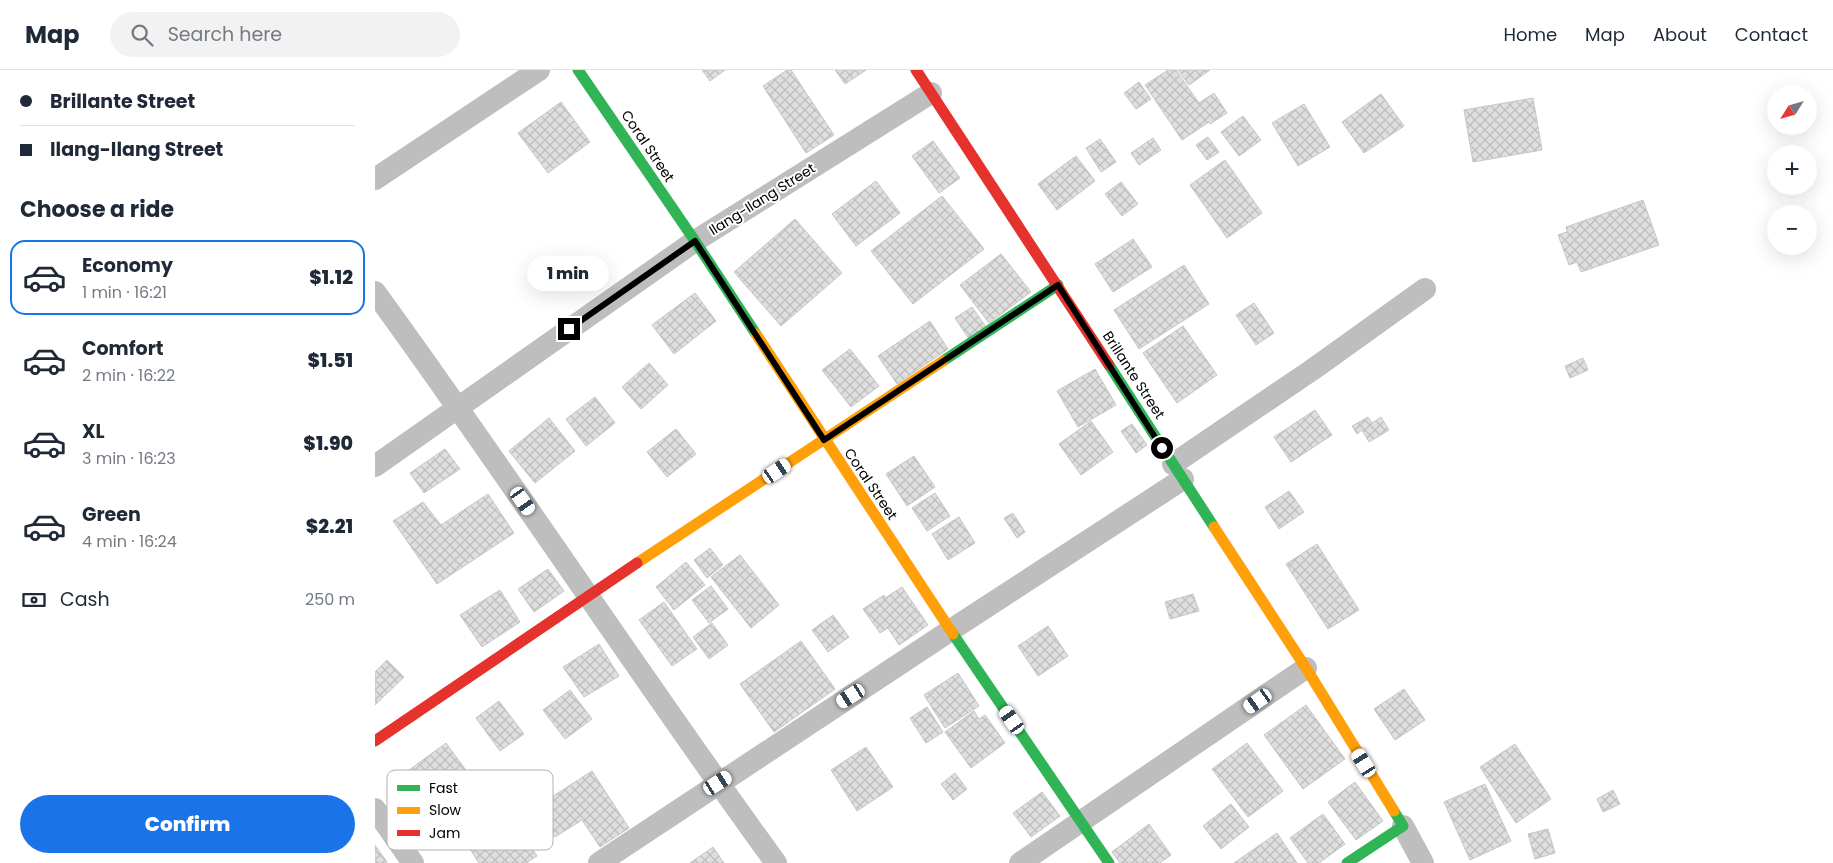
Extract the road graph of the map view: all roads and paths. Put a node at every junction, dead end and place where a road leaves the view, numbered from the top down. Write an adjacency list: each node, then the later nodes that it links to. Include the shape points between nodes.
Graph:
1 (539, 70): 5 (street)
2 (578, 70): 6 (street, Coral Street)
3 (916, 70): 4 (street, Brillante Street)
4 (931, 93): 6 (street, Ilang-Ilang Street); 7 (street, Brillante Street)
5 (375, 179)
6 (695, 241): 10 (street, Ilang-Ilang Street); 11 (street, Coral Street)
7 (1058, 285): 11 (street); 13 (street, Brillante Street)
8 (1425, 289): 13 (street, via 1304,375)
9 (375, 292): 10 (street)
10 (458, 406): 12 (street, Ilang-Ilang Street); 14 (street)
11 (824, 440): 14 (street); 15 (street, Coral Street)
12 (375, 466)
13 (1178, 471): 15 (street); 16 (street, Brillante Street)
14 (589, 595): 17 (street); 18 (street)
15 (951, 630): 18 (street); 20 (street, Coral Street)
16 (1306, 668): 20 (street); 21 (street, Brillante Street)
17 (375, 741)
18 (718, 783): 25 (street); 26 (street)
19 (375, 810): 22 (street)
20 (1081, 822): 27 (street); 28 (street, Coral Street)
21 (1403, 826): 29 (street); 30 (street)
22 (387, 827)
23 (404, 850): 24 (street)
24 (413, 863)
25 (599, 863)
26 (776, 863)
27 (1020, 863)
28 (1109, 863)
29 (1347, 863)
30 (1423, 863)

